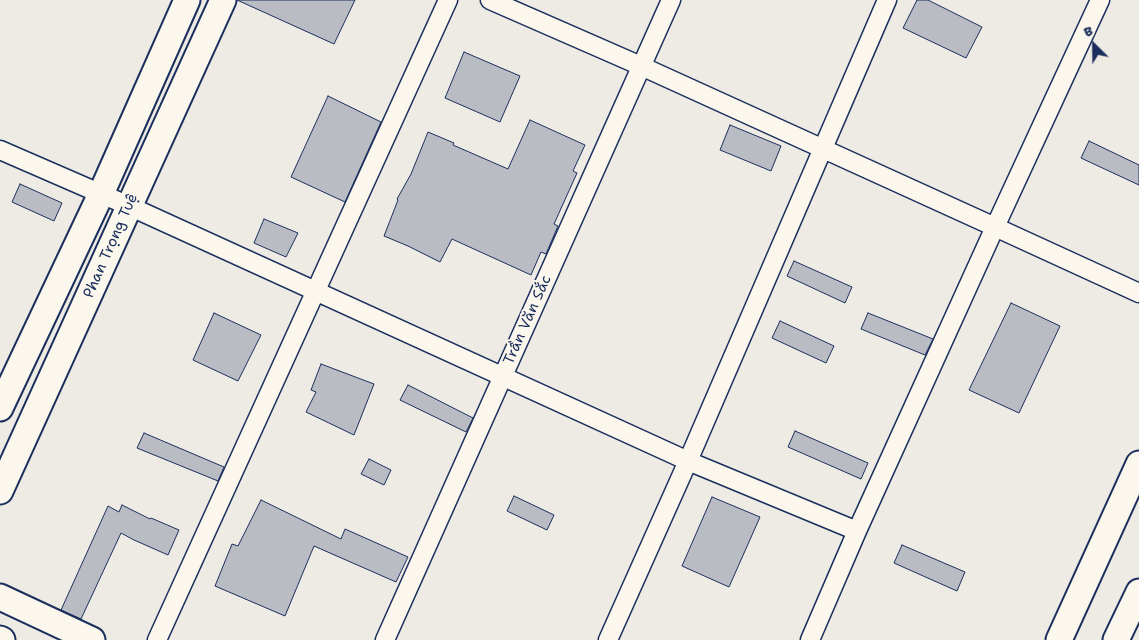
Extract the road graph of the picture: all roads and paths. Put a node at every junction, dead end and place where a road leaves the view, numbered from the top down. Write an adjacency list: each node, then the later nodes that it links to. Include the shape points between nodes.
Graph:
1 (187, 0): 11 (street, Phan Trọng Tuệ)
2 (224, 0): 12 (street, Phan Trọng Tuệ)
3 (448, 0): 14 (street)
4 (490, 0): 8 (street)
5 (671, 0): 8 (street, Trần Văn Sắc)
6 (887, 0): 9 (street)
7 (1100, 0): 13 (street)
8 (641, 66): 9 (street); 16 (street, Trần Văn Sắc)
9 (822, 149): 13 (street); 18 (street)
10 (0, 150): 11 (street)
11 (101, 194): 12 (street); 17 (street, Phan Trọng Tuệ)
12 (129, 206): 14 (street); 20 (street, Phan Trọng Tuệ)
13 (995, 227): 15 (street); 21 (street)
14 (316, 291): 16 (street); 25 (street)
15 (1139, 294)
16 (502, 376): 18 (street); 26 (street, Trần Văn Sắc)
17 (0, 408)
18 (688, 462): 21 (street); 27 (street)
19 (1139, 464): 29 (street)
20 (0, 491)
21 (857, 531): 28 (street)
22 (1139, 592): 30 (street)
23 (0, 598): 24 (street)
24 (92, 640)
25 (157, 640)
26 (385, 640)
27 (608, 640)
28 (810, 640)
29 (1058, 640)
30 (1116, 640)

